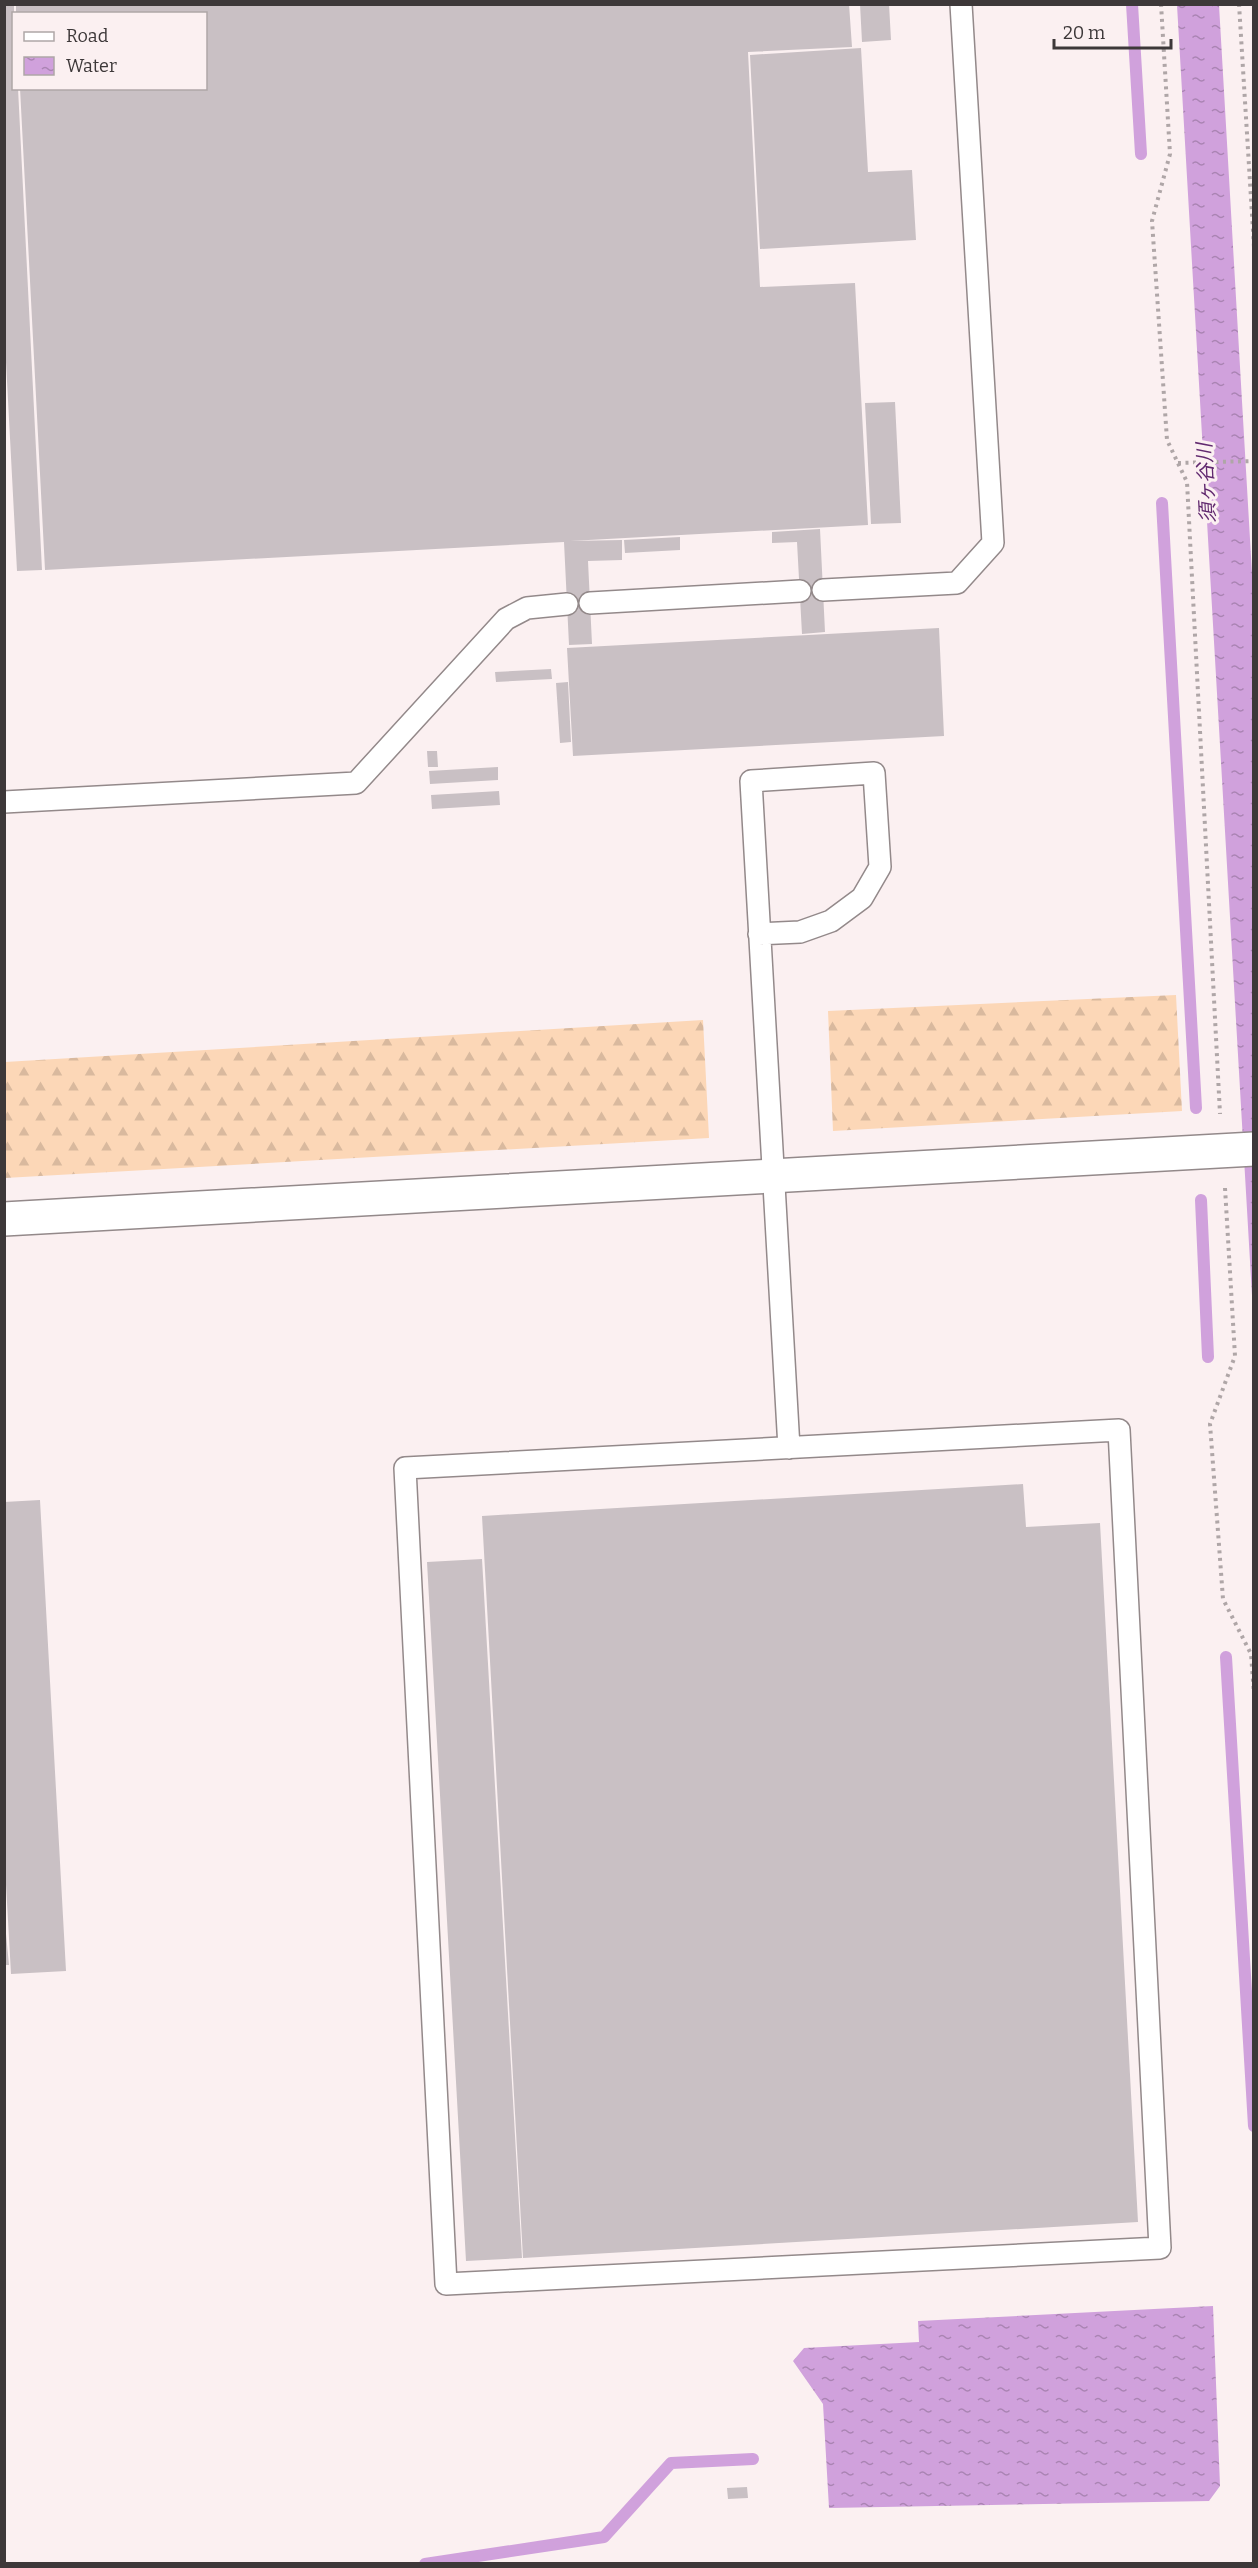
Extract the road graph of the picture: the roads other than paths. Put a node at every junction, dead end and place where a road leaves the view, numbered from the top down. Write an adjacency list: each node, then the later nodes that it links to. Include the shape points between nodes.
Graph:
1 (961, 4): 2 (lane, via 993,543 957,583)
2 (824, 590)
3 (800, 591): 4 (lane)
4 (590, 603)
5 (567, 604): 6 (lane, via 527,608 507,619 356,783)
6 (4, 802)
7 (759, 934): 7 (lane, via 751,781 874,773 880,867 862,898 831,921 800,932); 9 (lane)
8 (1236, 1140): 9 (street)
9 (773, 1176): 10 (street); 11 (lane)
10 (4, 1219)
11 (789, 1448): 11 (lane, via 405,1468 446,2284 1160,2248 1119,1430)

